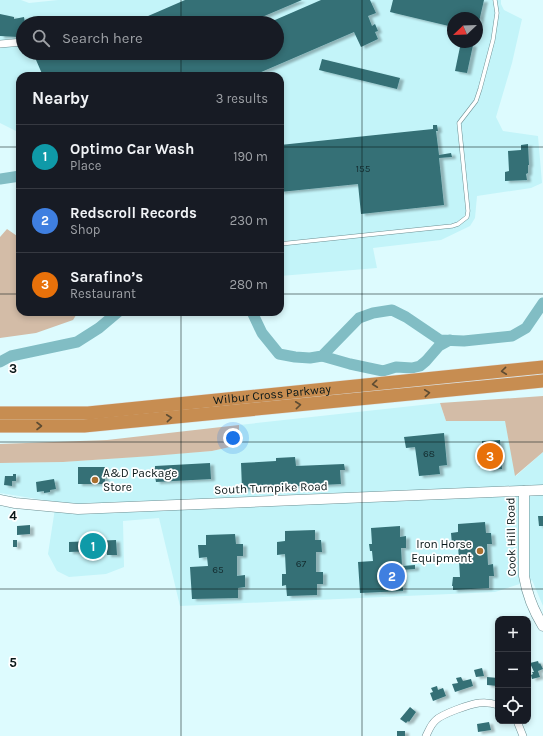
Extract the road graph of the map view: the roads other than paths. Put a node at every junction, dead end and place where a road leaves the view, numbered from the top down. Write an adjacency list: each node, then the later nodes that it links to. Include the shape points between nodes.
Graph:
1 (495, 0): 4 (lane, via 497,13 480,89 476,101 459,123 467,217 452,226)
2 (16, 43): 3 (street)
3 (0, 44)
4 (284, 244)
5 (543, 367): 7 (highway, Wilbur Cross Parkway, one-way to 7, via 88,413)
6 (543, 381): 9 (highway, Wilbur Cross Parkway, one-way to 6, via 84,426)
7 (0, 413)
8 (0, 426): 9 (highway, Wilbur Cross Parkway)
9 (18, 426): 10 (highway)
10 (0, 429)
11 (543, 490): 12 (main road, South Turnpike Road)
12 (524, 491): 13 (main road, South Turnpike Road, via 78,509); 14 (main road, Cook Hill Road, via 525,583 531,603)
13 (0, 500)
14 (543, 626)
15 (495, 704): 17 (street, via 478,703 444,714 431,725)
16 (518, 724): 18 (street)
17 (426, 736)
18 (523, 736)

